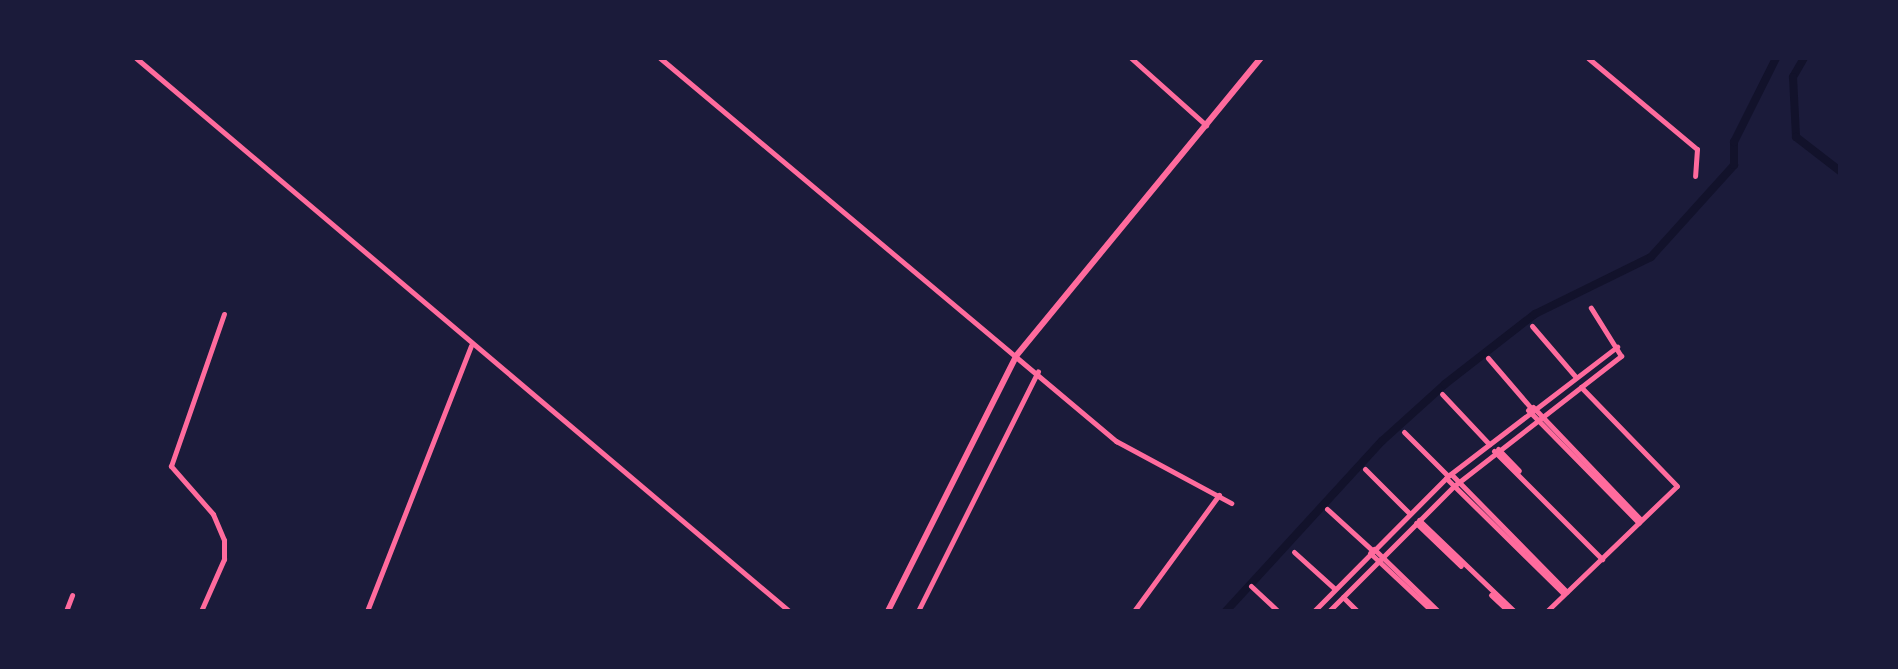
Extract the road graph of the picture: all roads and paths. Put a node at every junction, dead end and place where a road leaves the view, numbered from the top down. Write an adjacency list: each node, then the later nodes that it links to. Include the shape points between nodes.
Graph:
1 (136, 58): 11 (street)
2 (660, 58): 13 (street)
3 (1131, 58): 6 (street)
4 (1261, 58): 6 (main road)
5 (1588, 58): 7 (street, via 1697,149)
6 (1206, 125): 13 (main road)
7 (1695, 176)
8 (1591, 308): 12 (street)
9 (224, 314): 43 (street, via 171,466 213,514 224,540)
10 (1532, 326): 16 (street)
11 (471, 346): 44 (street); 45 (street)
12 (1618, 347): 16 (street); 17 (street, via 1621,356)
13 (1016, 356): 15 (street); 46 (main road)
14 (1488, 358): 19 (street)
15 (1038, 371): 27 (street, via 1138,456); 47 (street)
16 (1575, 376): 19 (street)
17 (1581, 387): 20 (street); 32 (street, via 1675,480 1675,489)
18 (1442, 394): 22 (street)
19 (1531, 408): 20 (street); 22 (street)
20 (1539, 418): 23 (street); 32 (street)
21 (1404, 432): 25 (street)
22 (1489, 444): 25 (street)
23 (1496, 450): 26 (street); 36 (street)
24 (1365, 469): 30 (street)
25 (1448, 476): 26 (street); 30 (street)
26 (1456, 484): 31 (street); 39 (street)
27 (1219, 495): 28 (street); 48 (street)
28 (1231, 503)
29 (1327, 509): 33 (street)
30 (1409, 513): 33 (street)
31 (1418, 521): 35 (street); 54 (street)
32 (1640, 521): 36 (street)
33 (1372, 550): 35 (street); 38 (street)
34 (1294, 552): 38 (street)
35 (1379, 558): 41 (street); 53 (street)
36 (1604, 558): 39 (street)
37 (1251, 586): 49 (street)
38 (1335, 589): 50 (street)
39 (1566, 593): 55 (street)
40 (72, 595): 42 (street)
41 (1343, 597): 51 (street); 52 (street)
42 (66, 611)
43 (201, 611)
44 (367, 611)
45 (789, 611)
46 (888, 611)
47 (918, 611)
48 (1134, 611)
49 (1278, 611)
50 (1314, 611)
51 (1329, 611)
52 (1357, 611)
53 (1435, 611)
54 (1511, 611)
55 (1547, 611)

